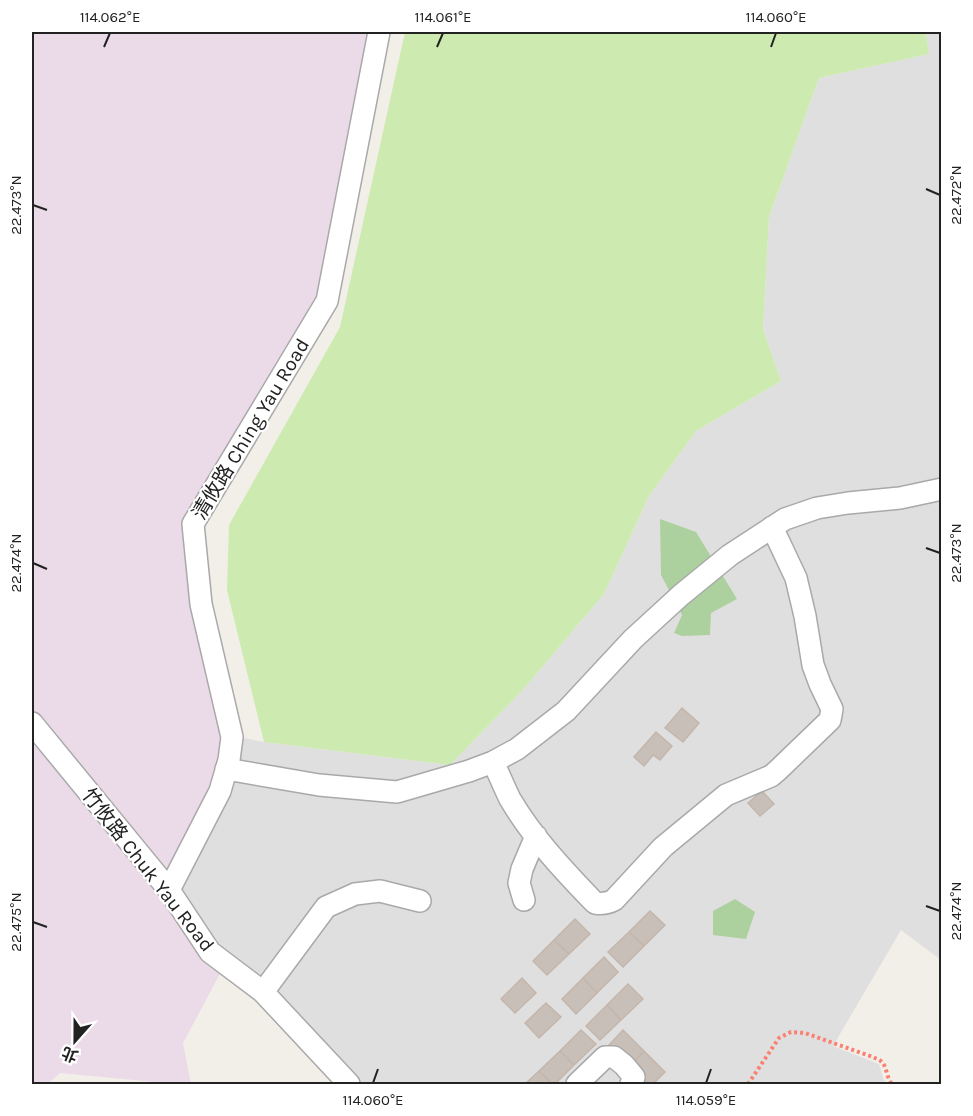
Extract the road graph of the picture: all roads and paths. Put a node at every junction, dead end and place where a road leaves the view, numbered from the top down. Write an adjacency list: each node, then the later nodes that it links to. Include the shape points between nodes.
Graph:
1 (380, 32): 6 (street, 清攸路 Ching Yau Road, via 327,301 193,524 201,604 232,737)
2 (942, 489): 3 (street, via 817,508)
3 (772, 527): 5 (street, via 681,595 633,639 566,711); 7 (street, via 796,578 813,664 832,709 831,720 771,776 726,795 663,847 610,903 595,903)
4 (32, 723): 8 (street, 竹攸路 Chuk Yau Road)
5 (493, 762): 6 (street, via 398,792 319,785); 7 (street, via 510,798)
6 (226, 769): 8 (street, 清攸路 Ching Yau Road, via 220,791)
7 (536, 836): 9 (street, via 519,883)
8 (169, 890): 11 (street, 竹攸路 Chuk Yau Road, via 210,952)
9 (524, 900)
10 (420, 901): 11 (street, via 380,891 355,894 326,907)
11 (263, 992): 12 (street, 竹攸路 Chuk Yau Road)
12 (349, 1084)
13 (577, 1084): 14 (street, via 605,1057 614,1057 624,1065 634,1077)
14 (631, 1084)
15 (748, 1084): 16 (path, via 779,1038 791,1032 805,1033 873,1057 882,1062)
16 (892, 1084)

